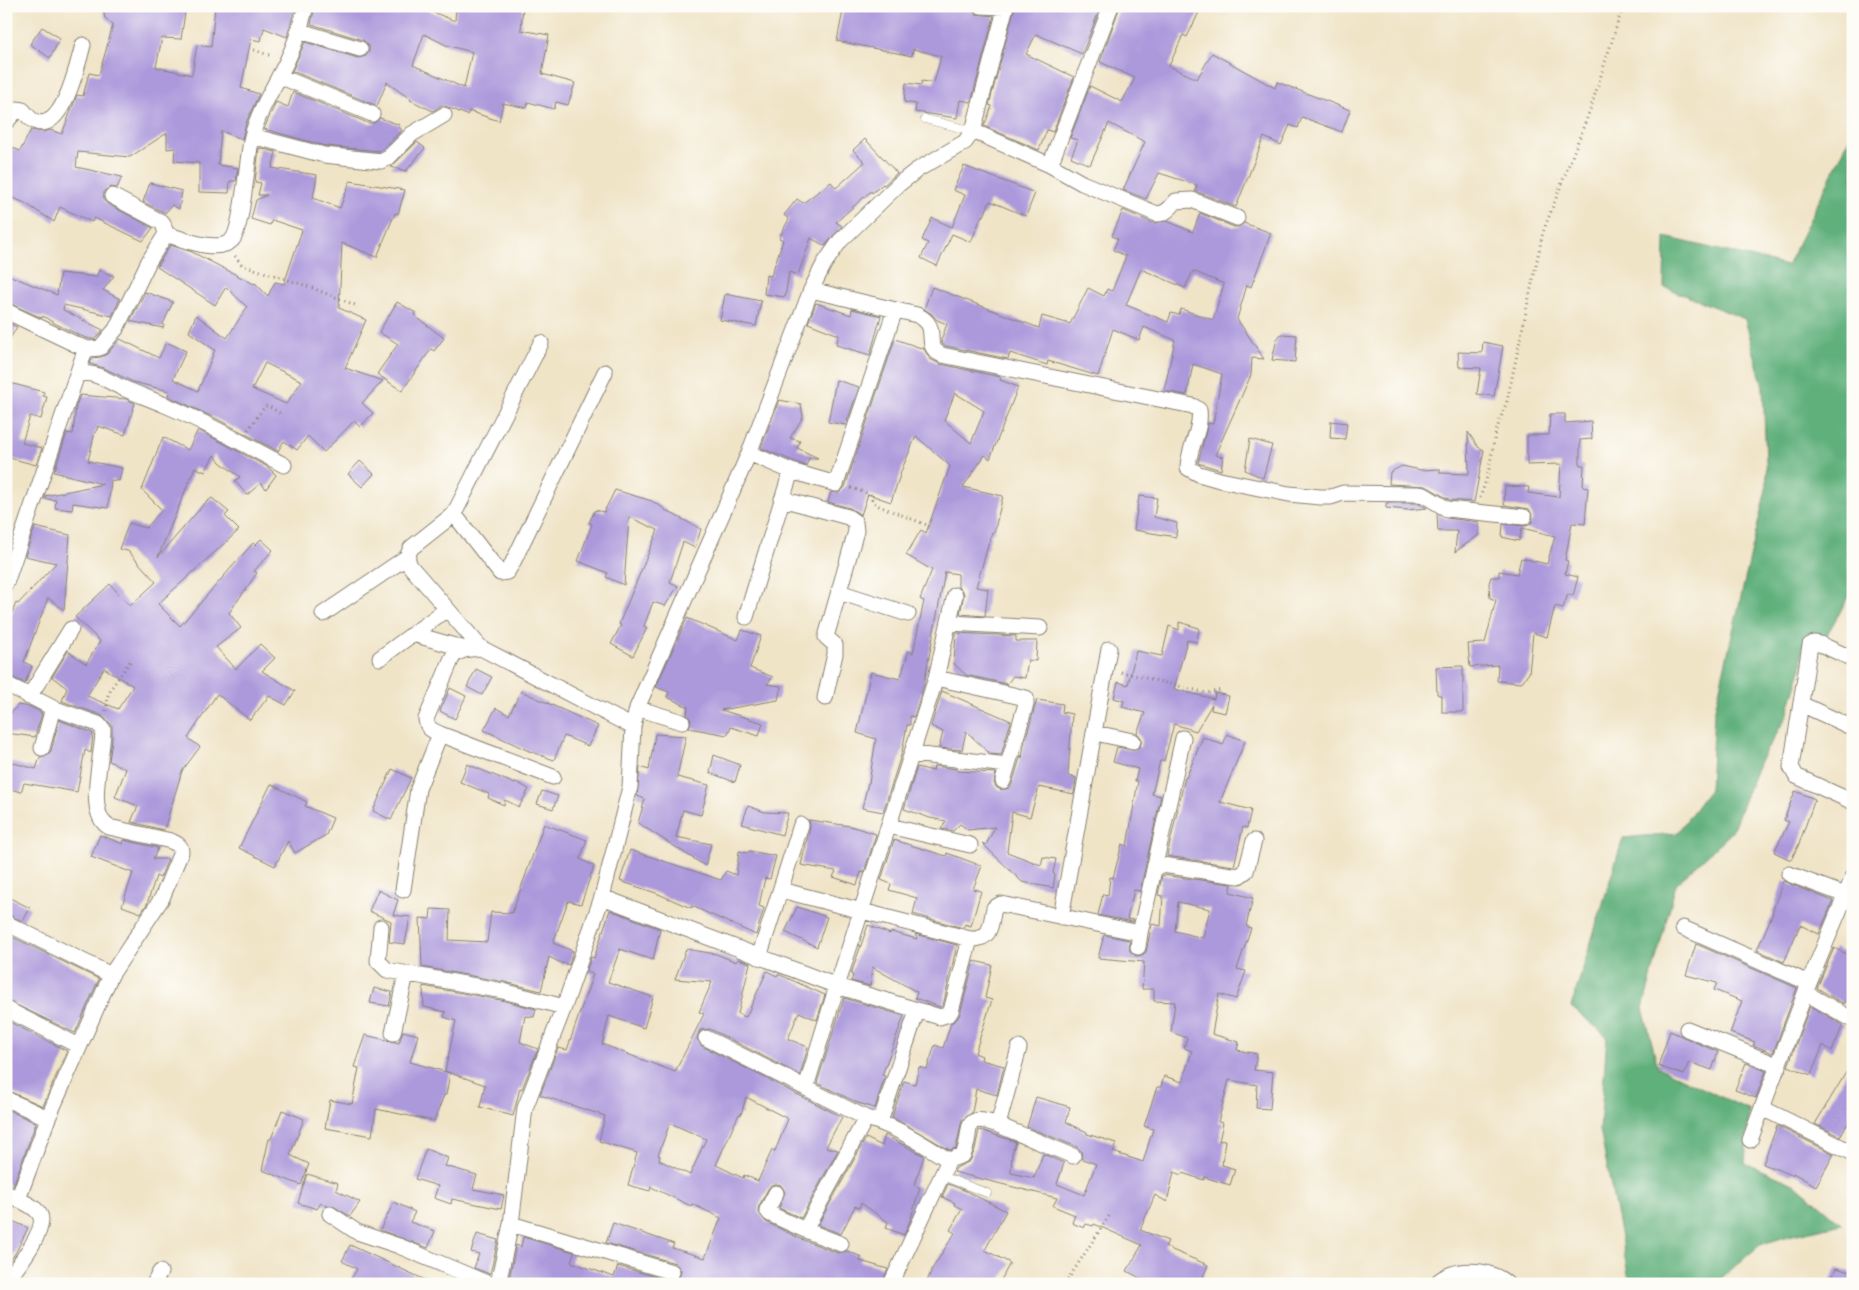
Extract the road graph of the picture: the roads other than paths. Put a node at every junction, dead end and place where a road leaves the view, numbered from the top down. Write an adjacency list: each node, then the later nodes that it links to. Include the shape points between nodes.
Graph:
1 (306, 6): 5 (street)
2 (981, 6): 4 (street)
3 (1111, 6): 15 (street)
4 (1006, 7): 13 (street)
5 (300, 31): 7 (street); 8 (street)
6 (83, 45): 12 (street, via 72,86 49,121 33,121 18,109)
7 (360, 49)
8 (279, 76): 9 (street); 14 (street)
9 (372, 114)
10 (444, 115): 14 (street, via 412,134 381,161 324,155)
11 (925, 119): 13 (lane)
12 (6, 122)
13 (972, 132): 15 (street); 19 (street, via 965,142 899,184 840,241)
14 (252, 136): 18 (street, via 233,239 225,244 200,245)
15 (1050, 164): 17 (street, via 1082,183 1157,214 1167,211 1176,201 1192,200)
16 (112, 196): 18 (street, via 163,223)
17 (1237, 218)
18 (166, 234): 23 (street, via 116,329 100,348)
19 (810, 290): 20 (street); 26 (street)
20 (895, 310): 28 (street, via 836,484); 31 (street, via 926,319 930,323 932,347 942,355 1193,406 1199,410 1200,420 1188,457 1188,468 1199,474 1307,496 1418,494 1446,509)
21 (6, 311): 23 (street)
22 (540, 343): 30 (street)
23 (86, 348): 25 (street)
24 (605, 372): 30 (street, via 507,572 500,573)
25 (77, 375): 27 (street, via 83,373 99,377 165,405); 33 (street)
26 (749, 453): 28 (street); 55 (street)
27 (284, 466)
28 (791, 470): 29 (street)
29 (782, 499): 34 (street, via 848,517 855,522 856,531); 39 (street)
30 (454, 514): 32 (street, via 411,548)
31 (1524, 518)
32 (407, 557): 36 (street, via 410,566); 37 (street)
33 (6, 583)
34 (839, 592): 38 (street); 52 (street, via 826,637 835,645 835,654)
35 (955, 596): 40 (street)
36 (447, 609): 43 (street); 44 (street)
37 (323, 614)
38 (908, 614)
39 (746, 617)
40 (950, 623): 41 (street); 49 (street)
41 (1040, 628)
42 (71, 629): 51 (street)
43 (413, 634): 45 (street); 47 (street)
44 (481, 648): 45 (street); 57 (street)
45 (465, 650): 60 (street, via 452,658 426,720 430,730)
46 (1110, 650): 59 (street)
47 (380, 658)
48 (1853, 658): 53 (street, via 1820,644 1810,645)
49 (936, 678): 64 (street); 65 (street, via 1026,698)
50 (6, 684): 51 (street)
51 (29, 697): 54 (street)
52 (825, 698)
53 (1801, 704): 58 (street); 68 (street, via 1792,771 1796,776)
54 (53, 708): 63 (street); 88 (street, via 98,724 102,729 96,792 103,823 179,844 181,848 162,898)
55 (637, 708): 56 (street); 57 (street)
56 (682, 722)
57 (634, 727): 79 (street, via 630,787)
58 (1853, 728)
59 (1095, 733): 62 (street); 81 (street)
60 (440, 734): 66 (street); 76 (street, via 418,790)
61 (1183, 738): 73 (street)
62 (1133, 741)
63 (42, 748)
64 (913, 754): 65 (street); 70 (street)
65 (1007, 765): 67 (street)
66 (553, 777)
67 (1003, 781)
68 (1853, 802)
69 (800, 825): 77 (street)
70 (889, 826): 72 (street); 80 (street)
71 (1254, 841): 73 (street, via 1246,871 1239,876)
72 (970, 845)
73 (1155, 864): 81 (street, via 1139,940)
74 (1790, 874): 78 (street)
75 (1853, 877): 78 (street)
76 (403, 890)
77 (781, 890): 80 (street); 86 (street)
78 (1849, 896): 90 (street)
79 (602, 897): 86 (street); 91 (street)
80 (860, 912): 85 (street); 89 (street)
81 (1061, 917): 85 (street, via 1001,904 994,908 987,934 978,940)
82 (6, 923): 88 (street)
83 (381, 927): 87 (street, via 378,961 387,970)
84 (1683, 928): 90 (street)
85 (970, 939): 93 (street, via 949,1014 940,1017)
86 (760, 957): 89 (street)
87 (406, 974): 91 (street, via 503,991); 96 (street)
88 (111, 975): 98 (street)
89 (837, 986): 93 (street); 101 (street)
90 (1807, 988): 94 (street); 100 (street)
91 (564, 1007): 116 (street, via 526,1108)
92 (6, 1009): 98 (street)
93 (917, 1011): 105 (street)
94 (1853, 1020)
95 (1687, 1029): 100 (street)
96 (393, 1032)
97 (706, 1038): 101 (street)
98 (79, 1046): 104 (street)
99 (1019, 1048): 106 (street)
100 (1778, 1066): 103 (street)
101 (806, 1087): 105 (street)
102 (6, 1099): 104 (street)
103 (1762, 1108): 107 (street); 108 (street)
104 (48, 1118): 114 (street)
105 (873, 1120): 110 (street, via 904,1133); 117 (street)
106 (998, 1125): 109 (street); 110 (street, via 975,1120 962,1155)
107 (1750, 1140)
108 (1853, 1153)
109 (1073, 1156)
110 (949, 1160): 111 (street)
111 (942, 1176): 112 (lane); 123 (street)
112 (987, 1193)
113 (776, 1194): 117 (street, via 767,1210 770,1214)
114 (12, 1196): 120 (street, via 34,1208 42,1222 22,1260 9,1278)
115 (330, 1214): 121 (street, via 357,1232)
116 (511, 1224): 119 (street); 122 (street)
117 (805, 1230): 118 (street)
118 (841, 1244)
119 (672, 1272)
120 (6, 1276)
121 (489, 1284)
122 (498, 1284)
123 (891, 1284)
124 (1436, 1284): 125 (street, via 1455,1273 1471,1272 1486,1273)
125 (1508, 1284)

